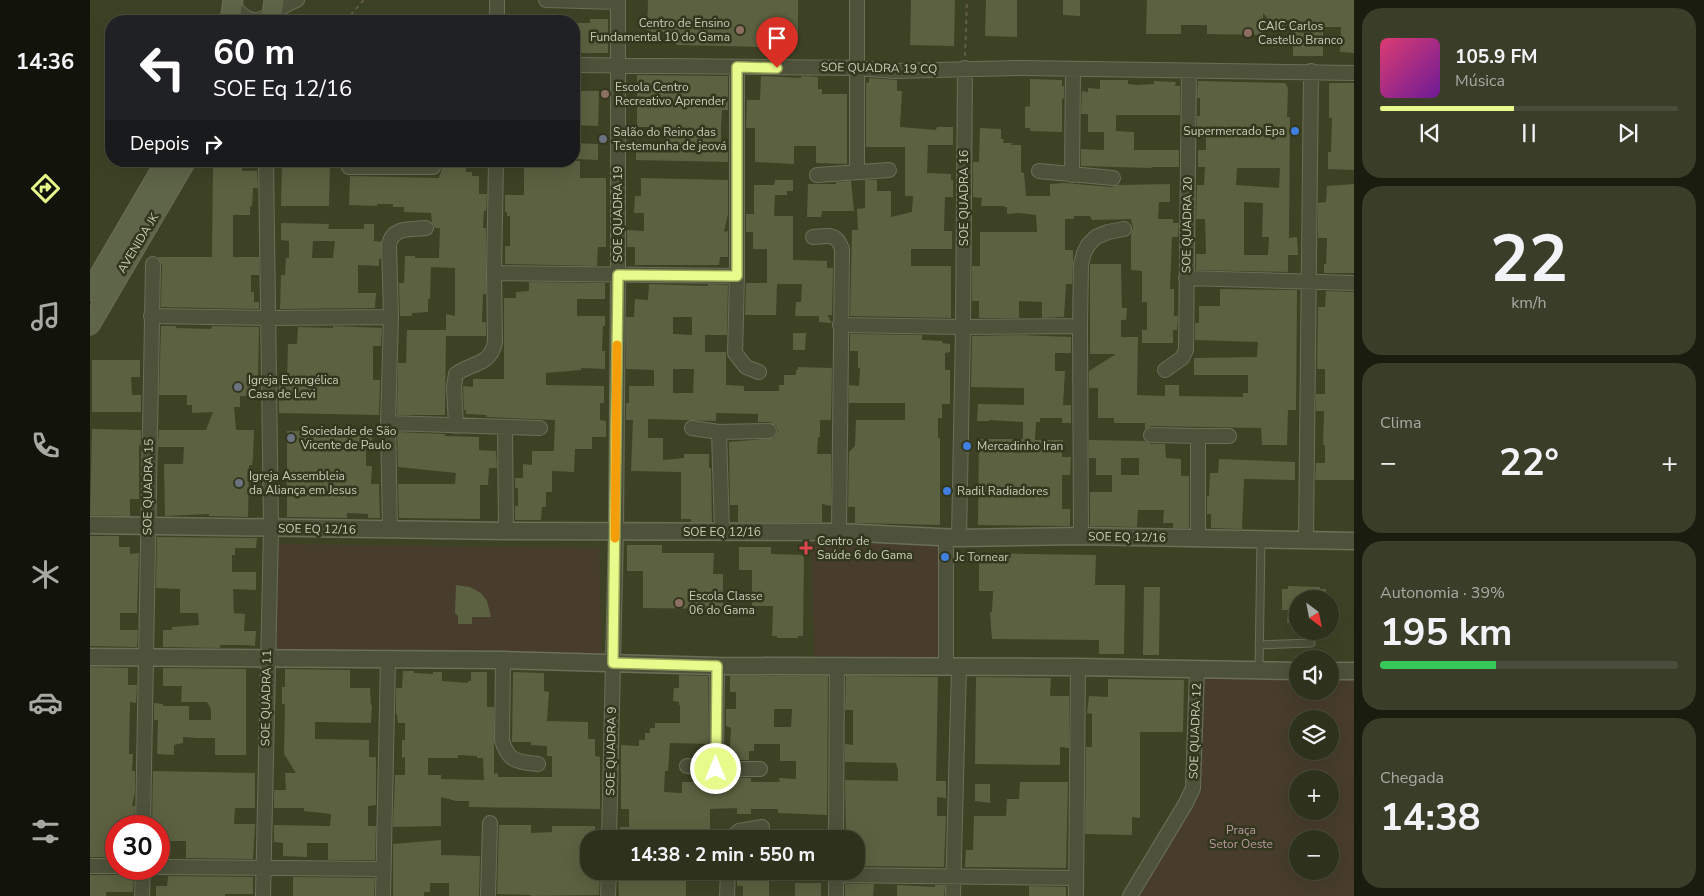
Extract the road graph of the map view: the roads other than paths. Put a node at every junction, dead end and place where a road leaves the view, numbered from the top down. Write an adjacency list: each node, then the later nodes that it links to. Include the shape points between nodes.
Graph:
1 (297, 0): 6 (street)
2 (497, 0): 7 (street)
3 (546, 0): 5 (street)
4 (857, 0): 11 (street)
5 (618, 1): 9 (street, SOE QUADRA 19)
6 (271, 12)
7 (497, 15)
8 (580, 64): 9 (street)
9 (617, 65): 10 (street, SOE QUADRA 19 CQ); 34 (street, SOE QUADRA 19)
10 (737, 67): 11 (street, SOE QUADRA 19 CQ); 35 (street)
11 (857, 68): 12 (street, SOE QUADRA 19 CQ, via 894,71); 25 (street)
12 (965, 68): 13 (street, SOE QUADRA 19 CQ); 46 (street, SOE QUADRA 16)
13 (1073, 69): 14 (street); 27 (street)
14 (1189, 71): 15 (street); 36 (street, SOE QUADRA 20)
15 (1311, 71): 16 (street); 37 (street)
16 (1354, 72)
17 (162, 167): 39 (main road, AVENIDA JK)
18 (182, 167): 43 (main road, AVENIDA JK)
19 (266, 167): 42 (street)
20 (414, 167): 22 (street)
21 (496, 167): 33 (street)
22 (433, 168)
23 (890, 170): 25 (street)
24 (1039, 171): 27 (street)
25 (857, 172): 26 (street)
26 (817, 174)
27 (1072, 175): 28 (street)
28 (1113, 178)
29 (426, 228): 41 (street, via 396,232 391,237)
30 (1124, 229): 45 (street, via 1096,237 1084,253)
31 (813, 237): 44 (street, via 831,235 842,249)
32 (153, 264): 40 (street, SOE QUADRA 15)
33 (494, 273): 34 (street); 50 (street, via 493,351 485,360 456,374)
34 (618, 275): 35 (street); 64 (street, SOE QUADRA 19)
35 (737, 276): 48 (street, via 735,353 746,367)
36 (1186, 278): 37 (street); 47 (street, SOE QUADRA 20, via 1186,350 1182,358)
37 (1308, 282): 38 (street); 71 (street)
38 (1354, 283)
39 (90, 291)
40 (151, 316): 42 (street); 60 (street, SOE QUADRA 15)
41 (391, 317): 42 (street); 49 (street)
42 (267, 318): 61 (street)
43 (90, 325)
44 (840, 325): 46 (street); 66 (street)
45 (1080, 326): 46 (street); 67 (street)
46 (963, 328): 68 (street, SOE QUADRA 16)
47 (1165, 370)
48 (759, 372)
49 (388, 423): 50 (street); 62 (street)
50 (456, 426): 51 (street)
51 (505, 427): 52 (street); 63 (street)
52 (540, 428)
53 (692, 428): 55 (street)
54 (769, 431): 55 (street)
55 (719, 432): 65 (street)
56 (1151, 435): 57 (street)
57 (1198, 436): 58 (street); 69 (street)
58 (1229, 436)
59 (90, 524): 60 (street, SOE EQ 12/16)
60 (148, 526): 61 (street, SOE EQ 12/16); 76 (street, SOE QUADRA 15)
61 (271, 528): 62 (street, SOE EQ 12/16); 77 (street, SOE QUADRA 11)
62 (390, 530): 63 (street, SOE EQ 12/16)
63 (506, 531): 64 (street, SOE EQ 12/16)
64 (616, 531): 65 (street, SOE EQ 12/16); 80 (street, SOE QUADRA 19)
65 (722, 531): 66 (street, SOE EQ 12/16)
66 (839, 532): 68 (street, SOE EQ 12/16)
67 (1081, 536): 68 (street, SOE EQ 12/16); 69 (street, SOE EQ 12/16)
68 (952, 537): 83 (street, SOE QUADRA 16)
69 (1198, 538): 70 (street, SOE EQ 12/16)
70 (1261, 539): 71 (street, SOE EQ 12/16); 74 (lane)
71 (1306, 540): 72 (street, SOE EQ 12/16)
72 (1354, 541)
73 (1311, 642): 74 (lane)
74 (1260, 645): 86 (lane)
75 (90, 657): 76 (street)
76 (147, 658): 77 (street); 94 (street)
77 (267, 659): 78 (street); 103 (street, SOE QUADRA 11)
78 (388, 659): 79 (street); 104 (street)
79 (503, 660): 80 (street); 90 (street, via 502,740 505,750 518,762)
80 (613, 663): 82 (street); 97 (street, SOE QUADRA 9)
81 (837, 665): 82 (street); 83 (street); 99 (street)
82 (717, 666): 92 (street)
83 (952, 666): 84 (street); 106 (street)
84 (1078, 667): 85 (street); 107 (street)
85 (1196, 670): 86 (street); 121 (street, SOE QUADRA 12, via 1193,788)
86 (1259, 670): 87 (street)
87 (1289, 671)
88 (1339, 671): 89 (street)
89 (1354, 671)
90 (538, 764)
91 (687, 766): 92 (street)
92 (716, 769): 93 (street)
93 (760, 769)
94 (144, 815)
95 (490, 823): 115 (street)
96 (762, 827): 98 (street)
97 (609, 830)
98 (745, 830)
99 (836, 830)
100 (90, 866): 101 (street)
101 (105, 866)
102 (170, 867): 103 (street)
103 (263, 867): 104 (street); 113 (street, SOE QUADRA 11)
104 (383, 869): 114 (street)
105 (865, 874): 106 (street)
106 (954, 877): 107 (street); 119 (street)
107 (1075, 878): 120 (street)
108 (143, 880): 112 (street)
109 (609, 880): 116 (street)
110 (728, 880): 117 (street)
111 (836, 880): 118 (street)
112 (142, 896)
113 (263, 896)
114 (384, 896)
115 (488, 896)
116 (608, 896)
117 (727, 896)
118 (836, 896)
119 (953, 896)
120 (1076, 896)
121 (1130, 896)

